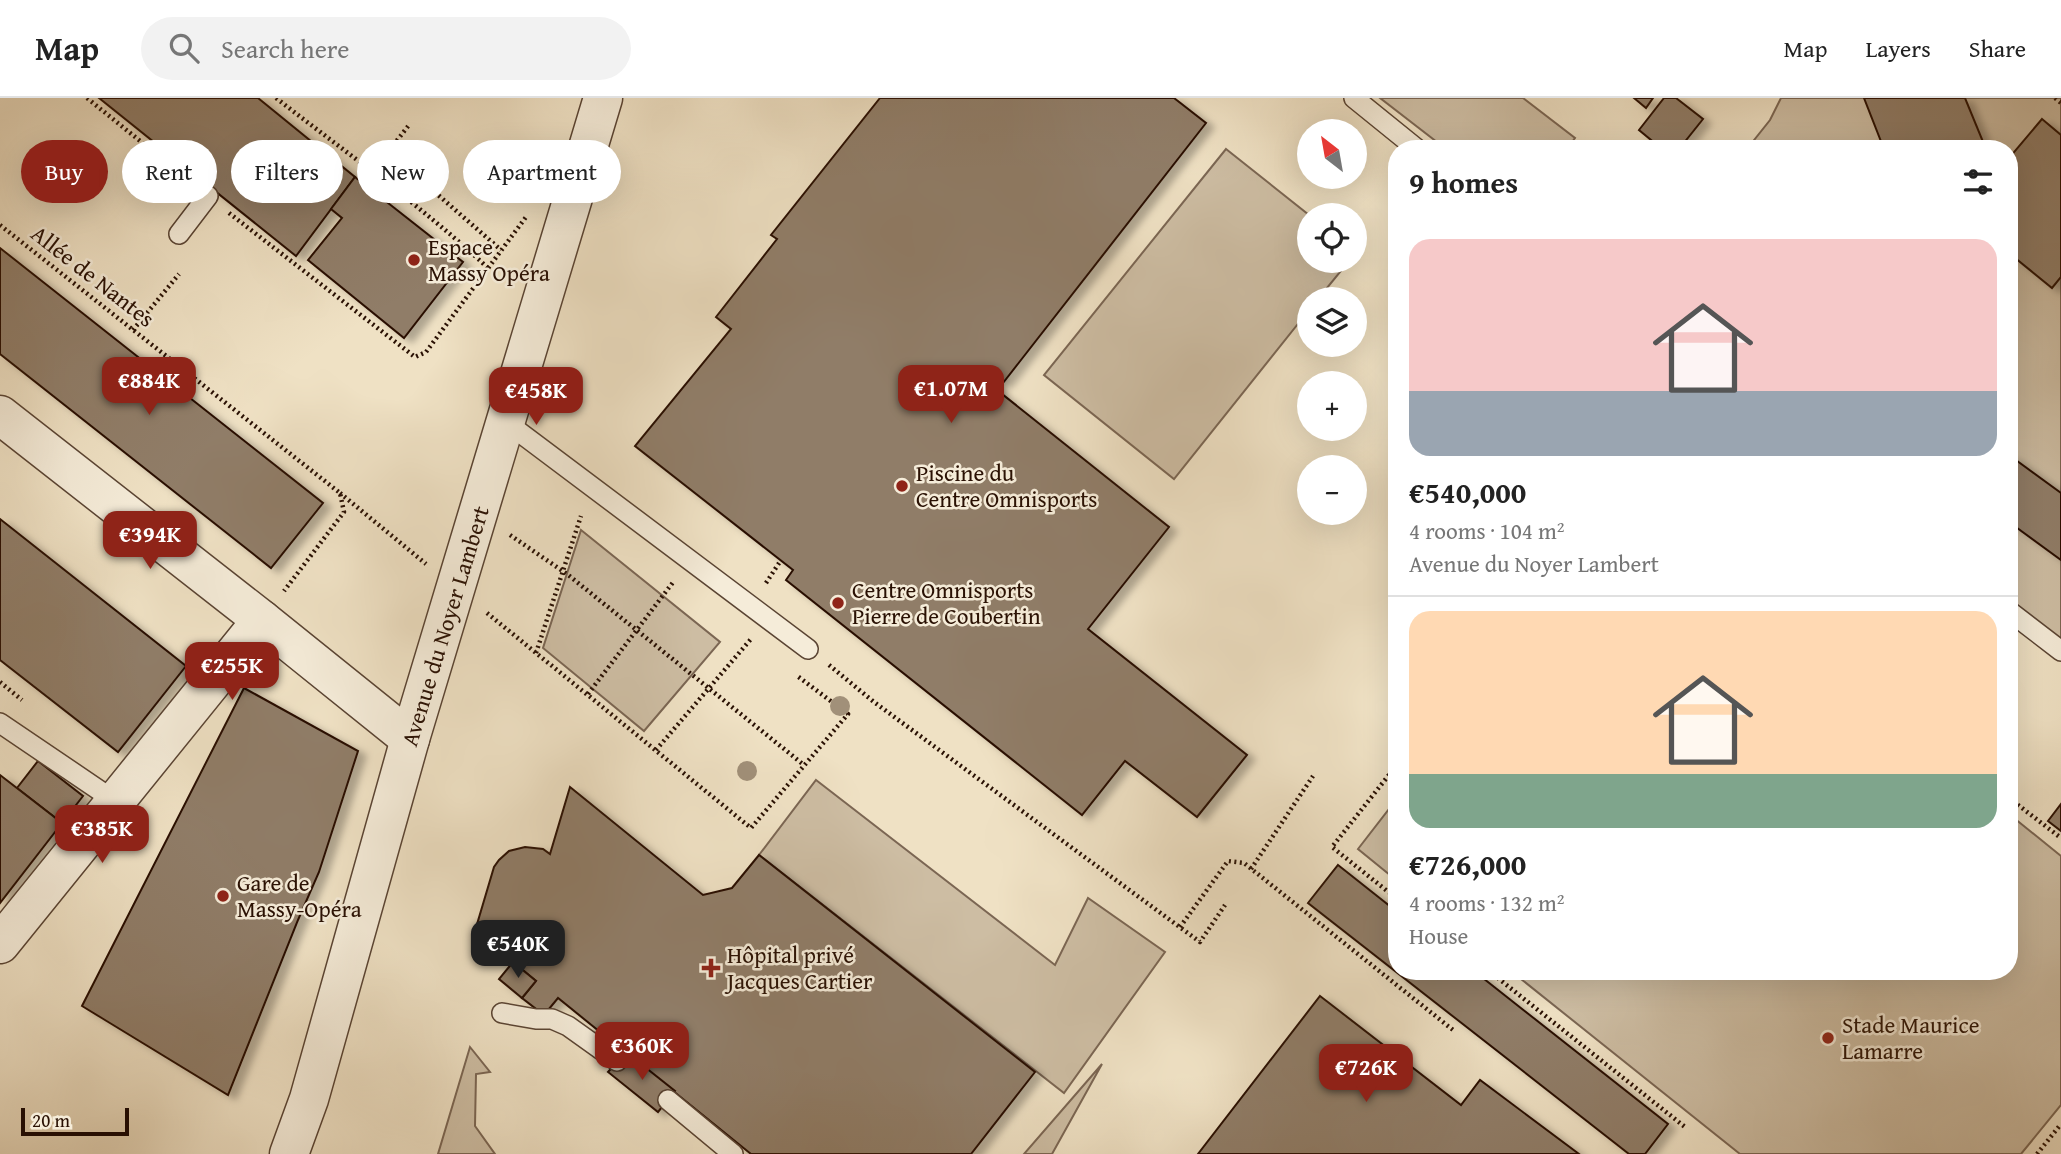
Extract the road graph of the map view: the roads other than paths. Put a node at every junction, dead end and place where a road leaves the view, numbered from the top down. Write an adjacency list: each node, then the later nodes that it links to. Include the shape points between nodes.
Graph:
1 (604, 98): 7 (street, Avenue du Noyer Lambert)
2 (1354, 98): 3 (lane)
3 (1406, 140)
4 (203, 203): 5 (lane)
5 (179, 234)
6 (0, 415): 9 (street)
7 (506, 422): 10 (lane); 13 (street, Avenue du Noyer Lambert)
8 (2018, 618): 11 (lane)
9 (262, 620): 13 (street); 14 (street)
10 (808, 649)
11 (2061, 651)
12 (0, 723): 14 (lane)
13 (410, 739): 19 (street, Avenue du Noyer Lambert, via 309,1099)
14 (115, 801): 15 (street)
15 (0, 944)
16 (502, 1013): 17 (lane, via 552,1019)
17 (617, 1061)
18 (668, 1100): 20 (lane)
19 (289, 1154)
20 (733, 1154)

